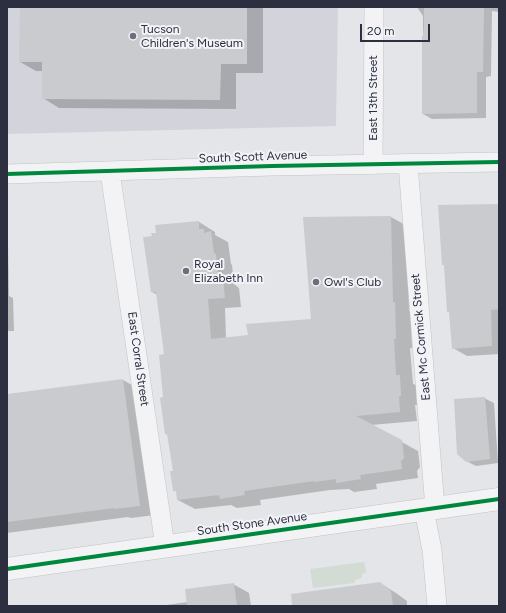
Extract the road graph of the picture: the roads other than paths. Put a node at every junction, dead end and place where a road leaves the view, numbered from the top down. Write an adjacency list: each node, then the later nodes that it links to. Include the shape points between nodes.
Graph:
1 (374, 7): 4 (street, East 13th Street)
2 (499, 162): 3 (street, South Scott Avenue)
3 (408, 164): 4 (street, South Scott Avenue); 8 (street, East Mc Cormick Street)
4 (373, 165): 5 (street, South Scott Avenue)
5 (110, 172): 6 (street, South Scott Avenue); 9 (street, East Corral Street)
6 (7, 174)
7 (499, 499): 8 (street, South Stone Avenue)
8 (430, 510): 9 (street, South Stone Avenue); 11 (street, East Mc Cormick Street)
9 (165, 546): 10 (street, South Stone Avenue)
10 (7, 569)
11 (437, 606)

